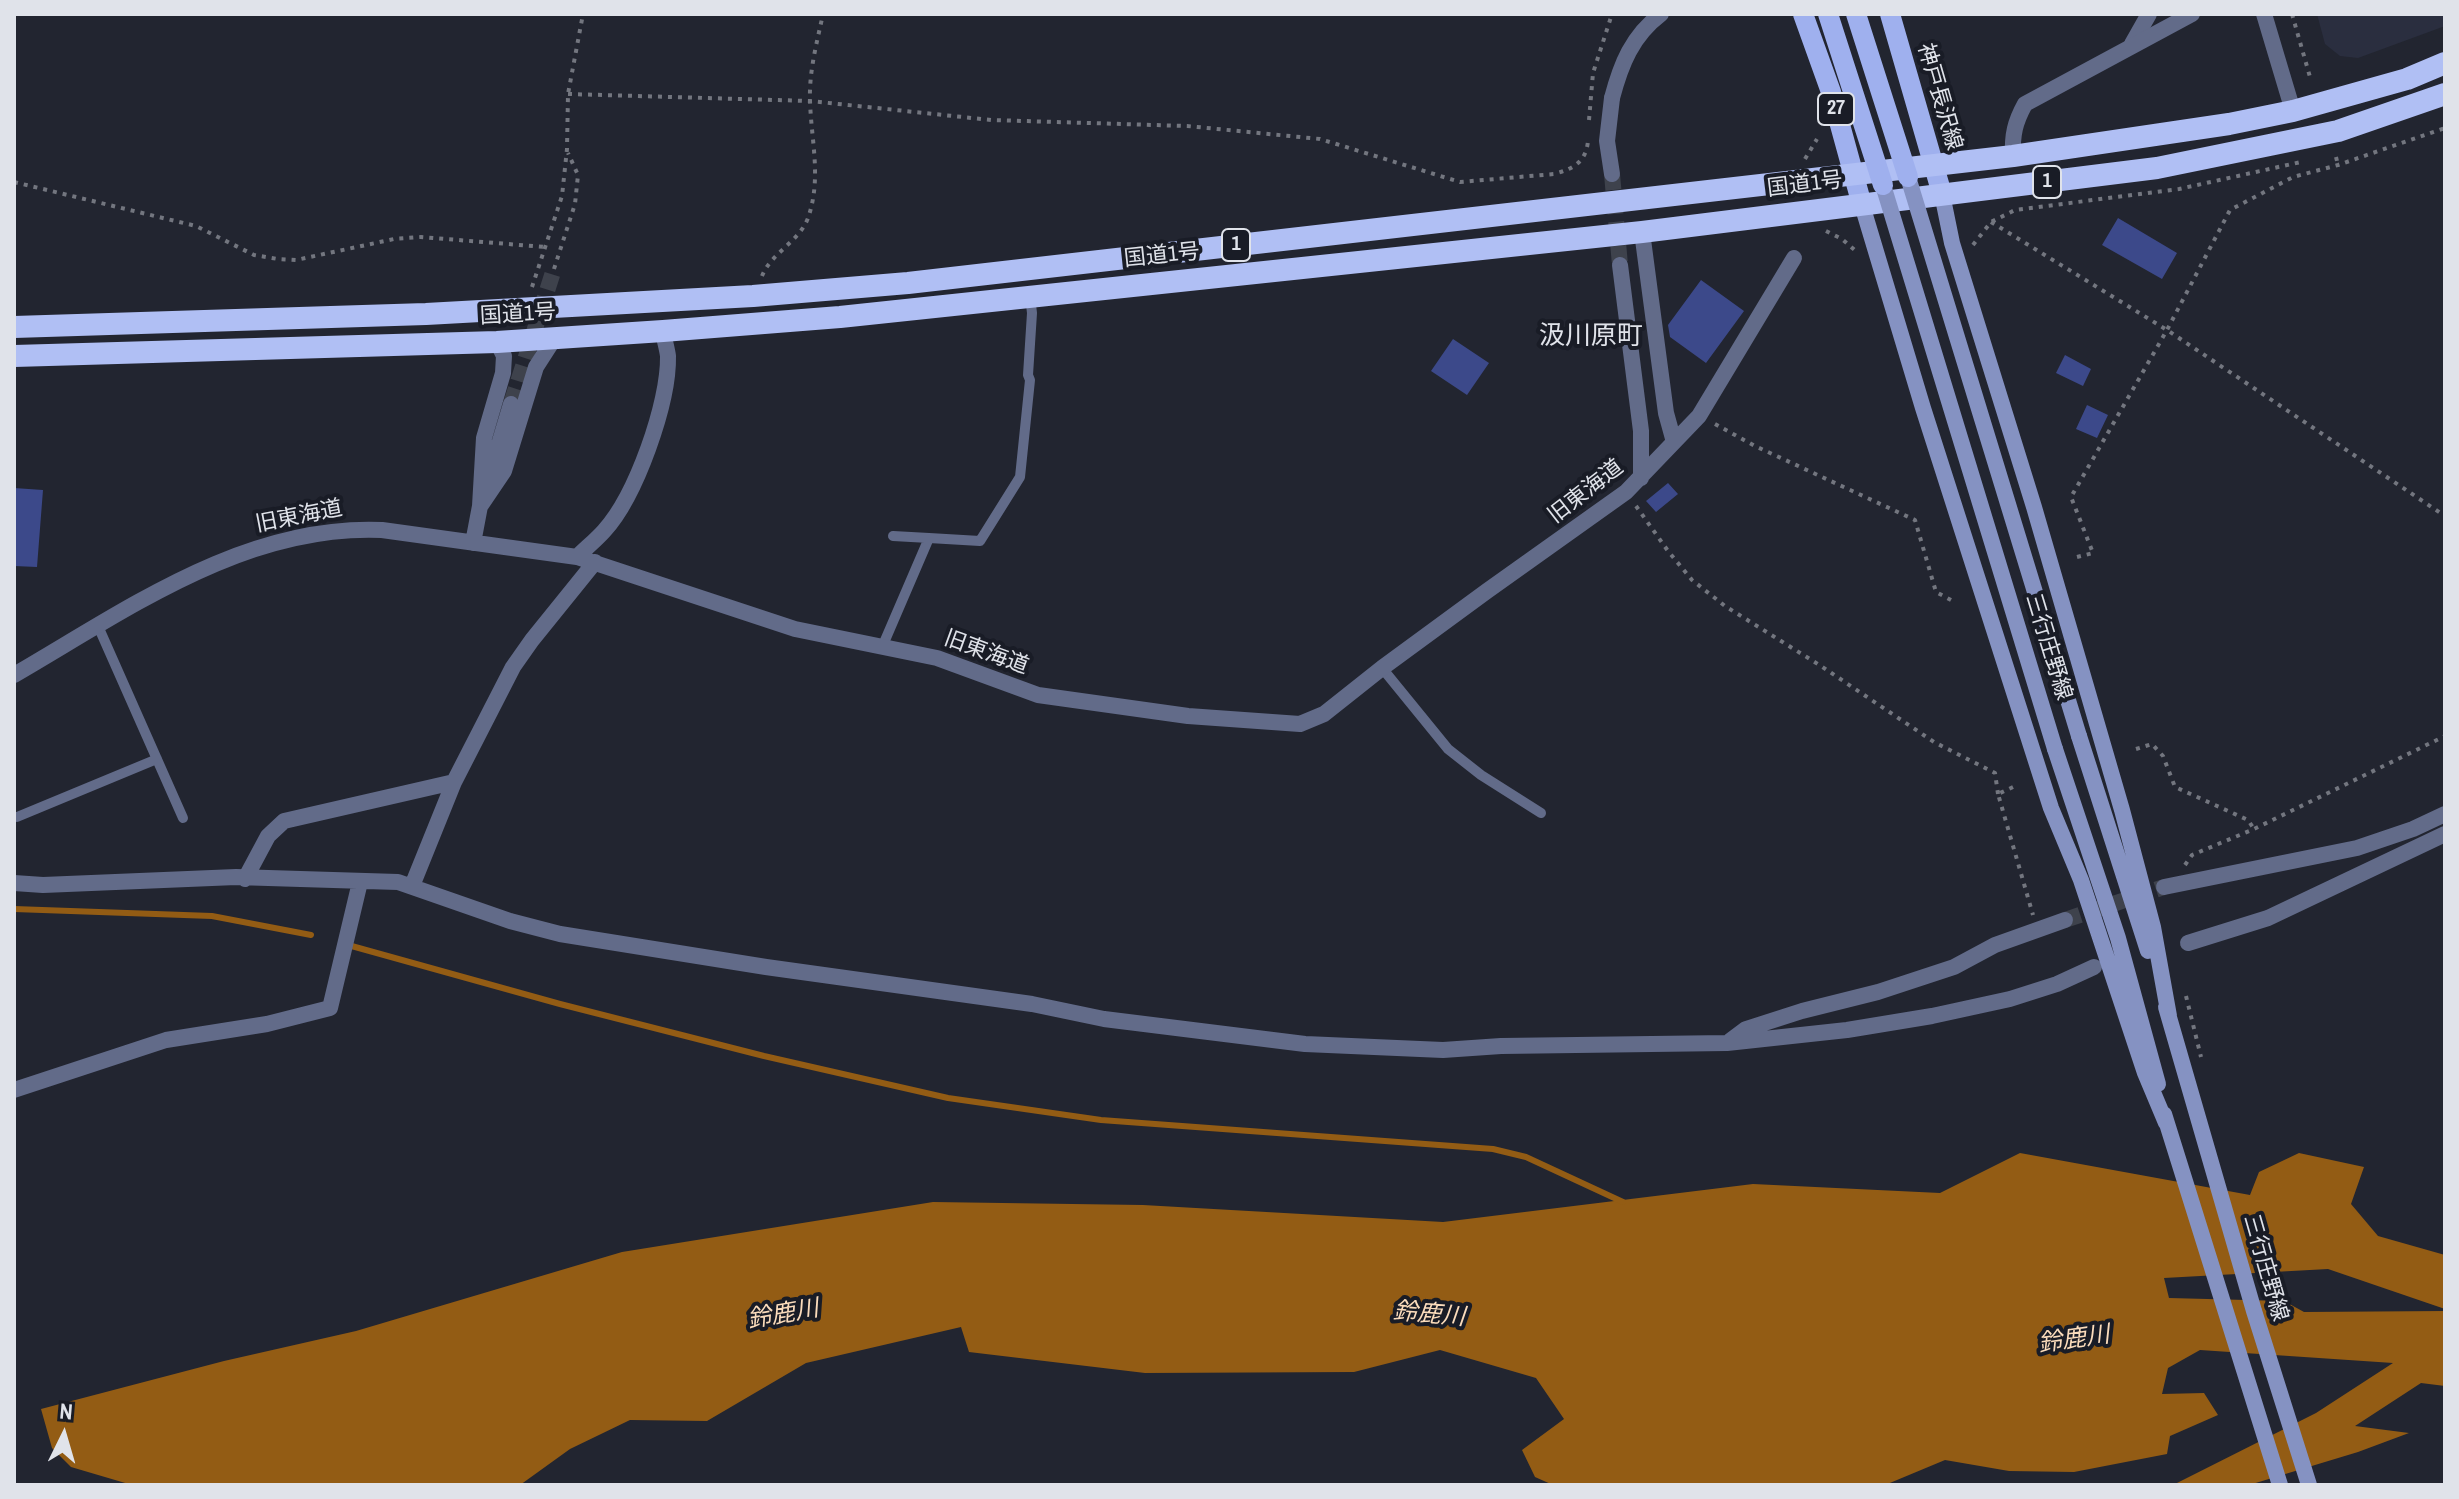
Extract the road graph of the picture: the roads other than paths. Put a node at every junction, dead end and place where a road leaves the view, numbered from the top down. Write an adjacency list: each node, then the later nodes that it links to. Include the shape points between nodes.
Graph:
1 (1661, 14): 16 (street, via 1625,55 1607,141)
2 (1803, 14): 15 (main road, 27)
3 (1828, 14): 18 (main road, 27, bridge)
4 (1856, 14): 17 (main road, 27, bridge)
5 (1890, 14): 14 (main road, 神戸長沢線)
6 (2149, 14): 9 (street)
7 (2192, 14): 9 (street)
8 (2264, 14): 12 (street)
9 (2132, 44): 13 (street, via 2025,104 2012,138)
10 (2445, 63): 12 (highway, 国道1号 / 1)
11 (2445, 94): 19 (highway, 国道1号 / 1, via 2338,131 2256,149 2157,168)
12 (2293, 111): 13 (highway, 国道1号 / 1)
13 (2013, 156): 14 (highway, 国道1号 / 1)
14 (1934, 165): 15 (highway, 国道1号 / 1); 19 (main road, 神戸長沢線)
15 (1853, 173): 20 (main road, 27); 25 (highway, 国道1号 / 1, via 908,283 753,296)
16 (1612, 174)
17 (1908, 177): 58 (main road, 三行庄野線, bridge)
18 (1883, 185): 61 (main road, 三行庄野線, bridge, via 2118,938)
19 (1942, 194): 20 (highway, 国道1号 / 1); 58 (main road, 三行庄野線, via 1952,243 2122,810 2153,927)
20 (1862, 205): 21 (highway, 国道1号 / 1); 57 (main road, 三行庄野線)
21 (1642, 232): 24 (highway, 国道1号 / 1); 31 (street)
22 (1794, 258): 31 (street, 旧東海道, via 1699,416)
23 (1620, 265): 32 (street, via 1641,431)
24 (1030, 296): 26 (highway, 国道1号 / 1); 35 (lane, via 1030,380 1020,477 980,541)
25 (14, 327)
26 (663, 331): 27 (highway, 国道1号 / 1); 37 (street, via 668,357 663,391 636,480 605,530)
27 (554, 339): 28 (highway, 国道1号 / 1); 33 (street, via 536,367 504,471)
28 (497, 342): 29 (highway, 国道1号 / 1); 33 (street, via 504,356 503,373 484,438)
29 (14, 356)
30 (511, 404): 33 (street)
31 (1674, 442): 32 (street, 旧東海道)
32 (1641, 478): 41 (street, 旧東海道)
33 (480, 506): 36 (street)
34 (893, 536): 35 (lane)
35 (929, 538): 40 (lane)
36 (473, 543): 37 (street, 旧東海道); 39 (street, 旧東海道, via 351,528 288,538 199,570)
37 (577, 557): 38 (street, 旧東海道)
38 (595, 562): 40 (street, 旧東海道, via 795,629); 44 (street, via 513,667)
39 (98, 626): 42 (street, 旧東海道); 43 (lane)
40 (883, 645): 41 (street, 旧東海道, via 937,658 1038,695 1188,716 1300,724 1324,714)
41 (1382, 668): 45 (lane, via 1448,749)
42 (14, 675)
43 (157, 759): 47 (lane); 48 (lane)
44 (454, 782): 50 (street, via 284,821 268,836); 53 (street)
45 (1541, 813)
46 (2445, 814): 54 (street, via 2357,848)
47 (17, 817)
48 (183, 818)
49 (2445, 834): 56 (street, via 2268,918)
50 (245, 879): 51 (street); 52 (street)
51 (360, 882): 53 (street); 60 (street, via 330,1008 166,1040)
52 (14, 883)
53 (412, 886): 59 (street, via 560,934 1104,1019 1305,1044 1443,1050)
54 (2164, 887)
55 (2065, 920): 59 (street, via 1995,945 1954,967 1746,1029)
56 (2188, 943)
57 (2101, 962): 59 (street, via 2034,992 1932,1016); 61 (main road, 三行庄野線)
58 (2169, 1016): 63 (main road, 三行庄野線)
59 (1727, 1043)
60 (14, 1090)
61 (2166, 1123): 62 (main road, 三行庄野線)
62 (2280, 1485)
63 (2309, 1485)

